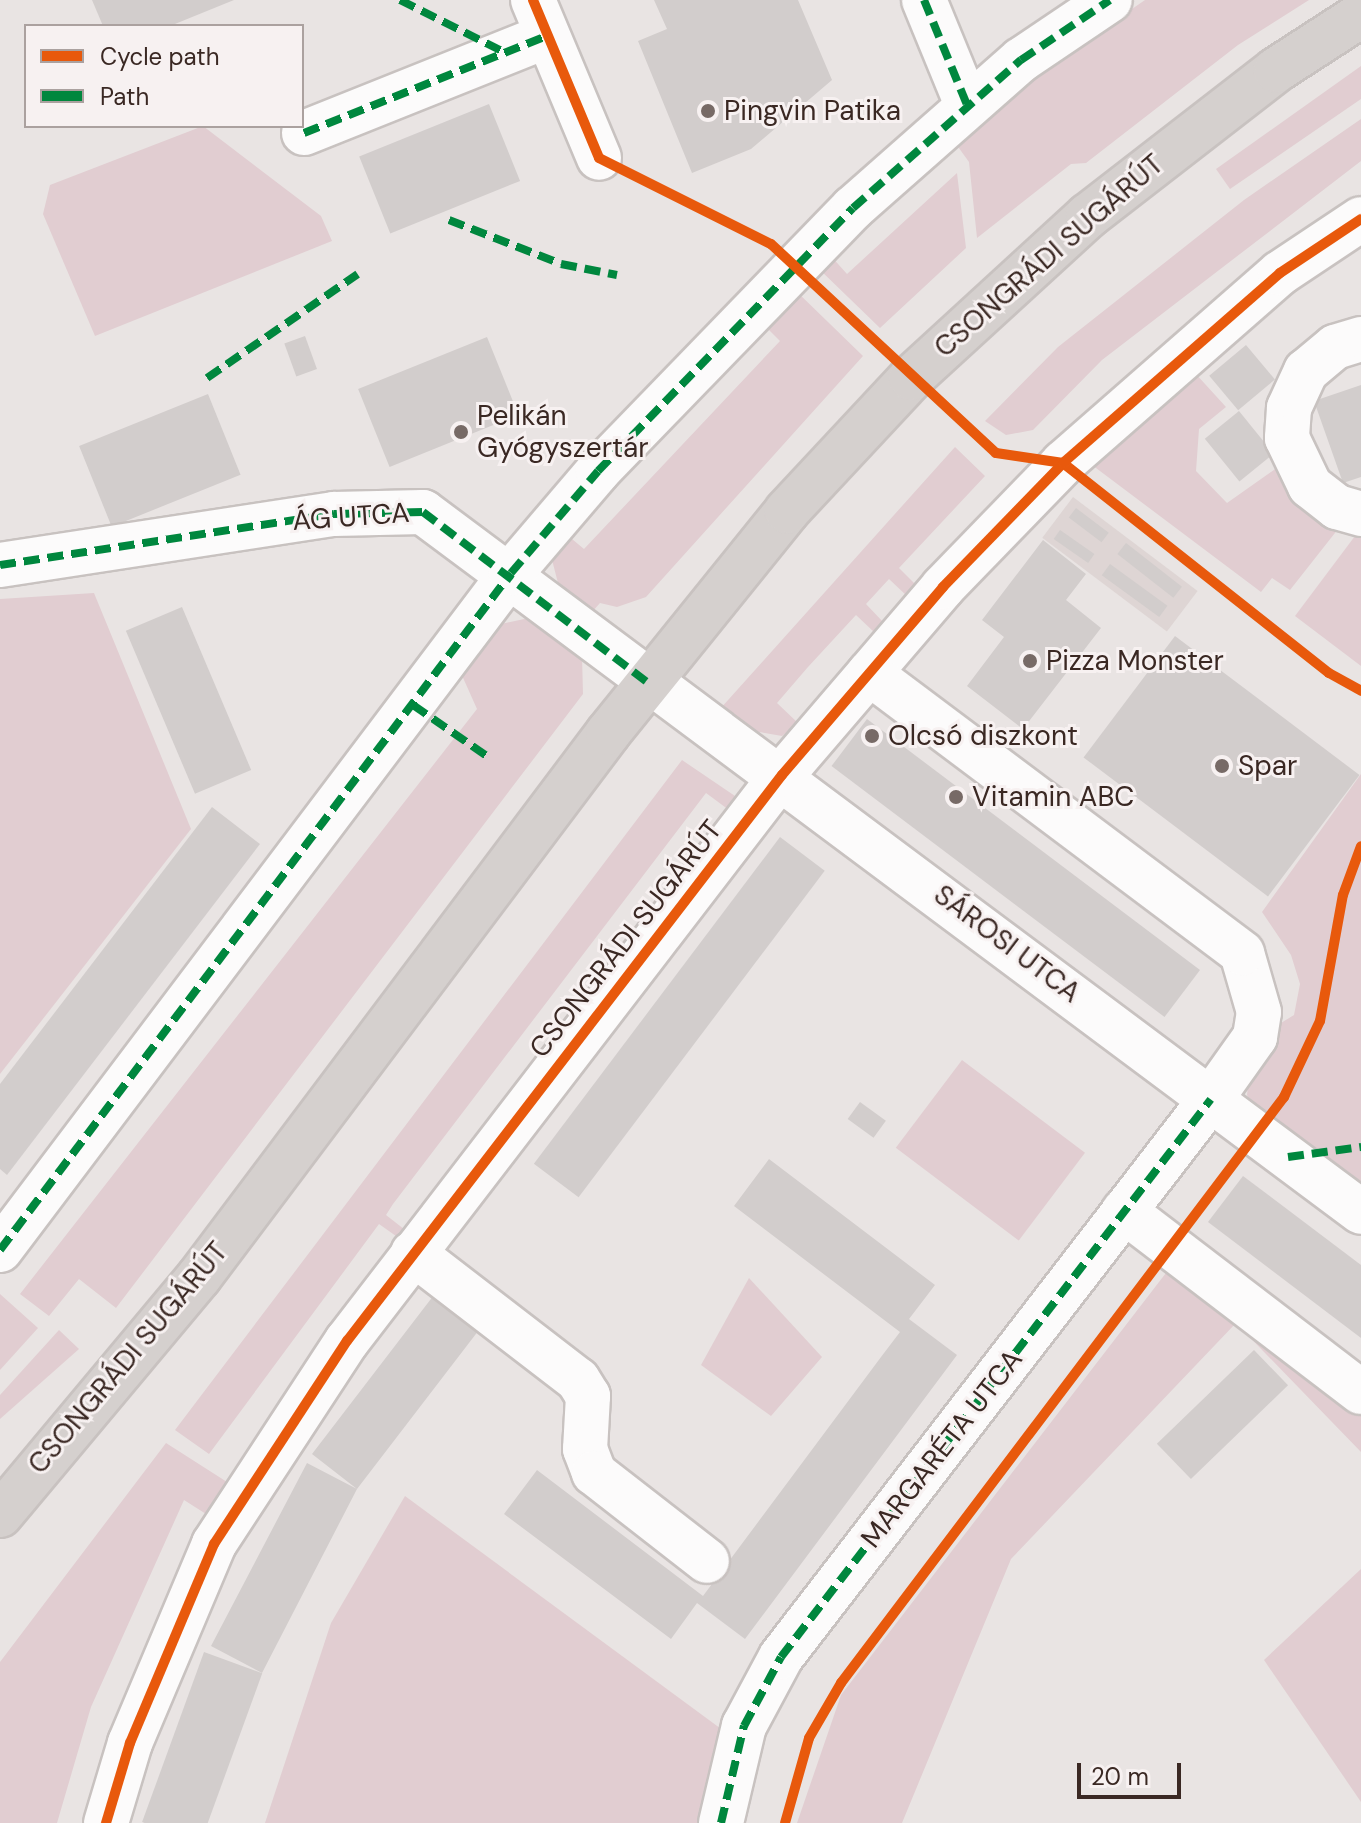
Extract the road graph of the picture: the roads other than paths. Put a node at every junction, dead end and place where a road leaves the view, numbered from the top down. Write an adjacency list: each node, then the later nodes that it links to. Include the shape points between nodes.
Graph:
1 (924, 0): 5 (street)
2 (1110, 0): 5 (street)
3 (1361, 15): 14 (main road, CSONGRÁDI SUGÁRÚT, via 1175,146 980,312 787,511)
4 (540, 18): 6 (street); 7 (street)
5 (967, 105): 12 (street, via 794,264 653,409)
6 (304, 133)
7 (599, 158)
8 (1361, 219): 13 (street, CSONGRÁDI SUGÁRÚT, via 1280,273 1082,445)
9 (1361, 339): 10 (street, via 1335,347 1306,371 1289,408 1287,438 1310,486 1337,507)
10 (1361, 514)
11 (0, 565): 12 (street, ÁG UTCA, via 334,514 423,512)
12 (511, 573): 14 (street, ÁG UTCA); 19 (street)
13 (869, 673): 15 (street, CSONGRÁDI SUGÁRÚT); 16 (street, MARGARÉTA UTCA, via 1242,953 1258,990 1255,1037)
14 (648, 683): 15 (street, SÁROSI UTCA); 22 (main road, CSONGRÁDI SUGÁRÚT, via 199,1277)
15 (782, 775): 16 (street, SÁROSI UTCA); 20 (street, CSONGRÁDI SUGÁRÚT)
16 (1211, 1099): 17 (street, MARGARÉTA UTCA); 18 (street, SÁROSI UTCA)
17 (1124, 1211): 21 (street); 25 (street, MARGARÉTA UTCA, via 781,1657 744,1726)
18 (1361, 1212)
19 (0, 1250)
20 (413, 1253): 23 (street, via 578,1380 588,1396 585,1449 594,1473); 24 (street, CSONGRÁDI SUGÁRÚT, via 347,1341 214,1544 130,1743)
21 (1361, 1392)
22 (0, 1515)
23 (707, 1561)
24 (106, 1823)
25 (721, 1823)

